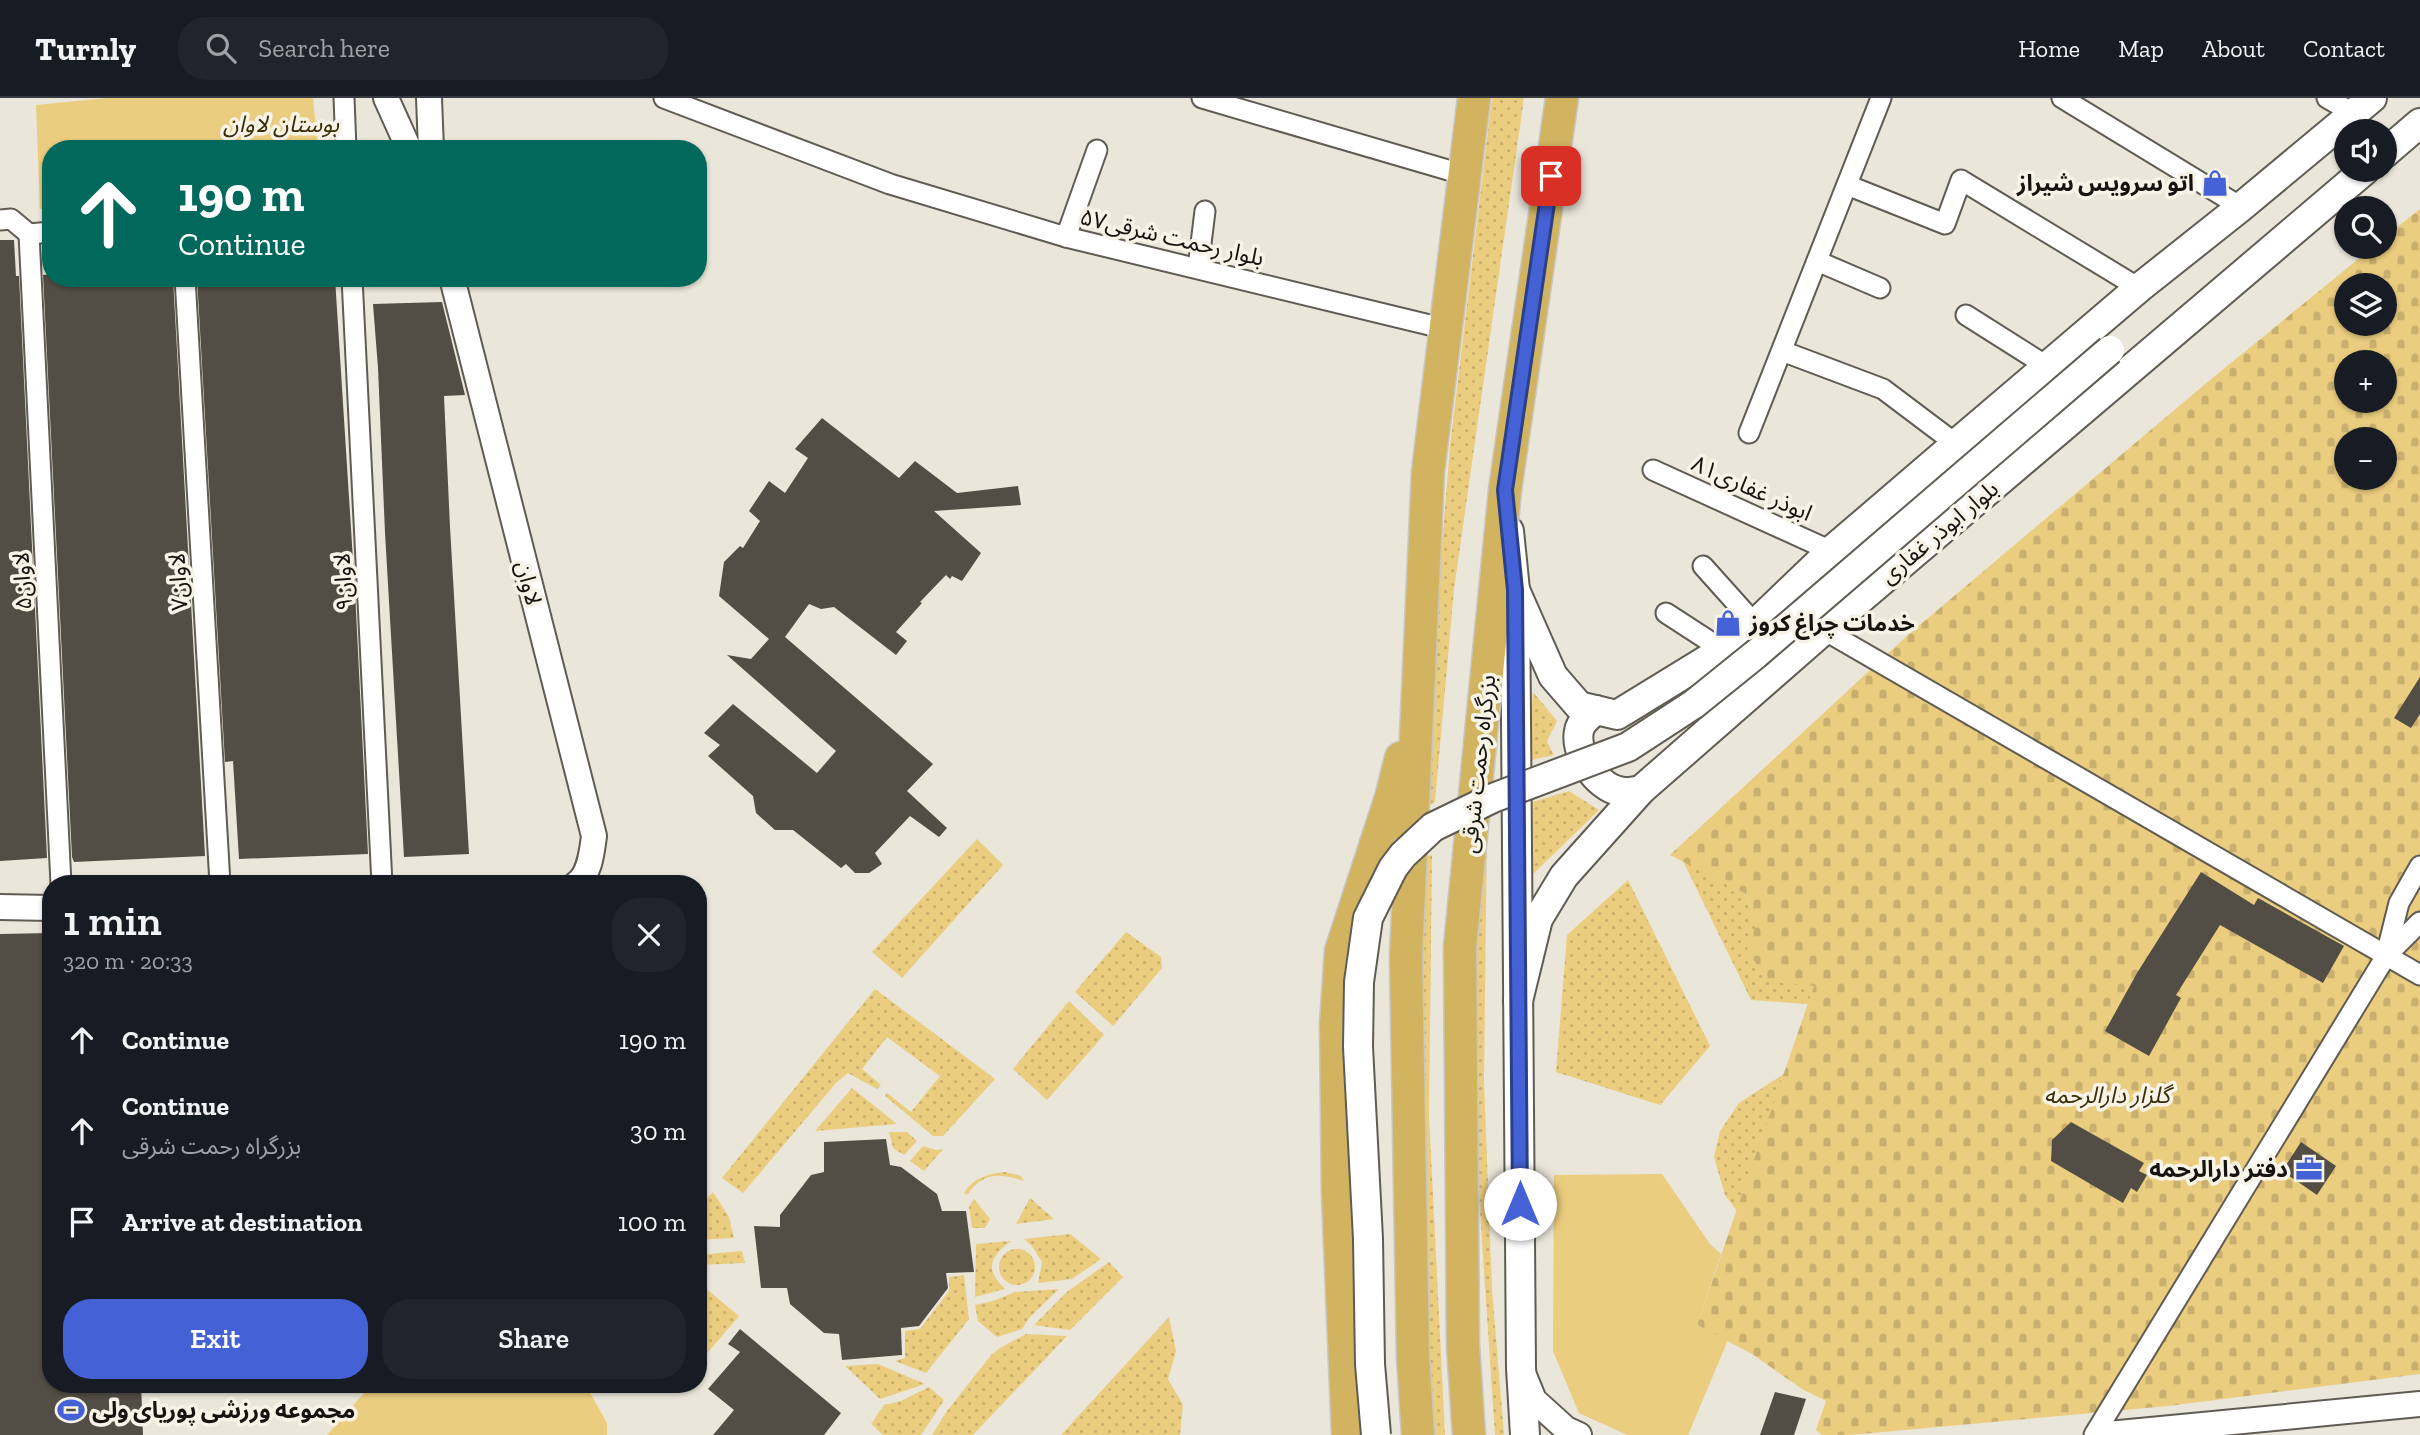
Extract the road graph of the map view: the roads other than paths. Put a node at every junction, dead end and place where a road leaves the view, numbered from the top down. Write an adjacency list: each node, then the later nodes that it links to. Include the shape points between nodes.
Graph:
1 (344, 98): 13 (street)
2 (386, 98): 14 (street)
3 (429, 98): 15 (street)
4 (664, 98): 26 (street, ۵۷بلوار رحمت شرقی, via 890,184)
5 (1202, 98): 18 (street)
6 (1474, 98): 18 (highway)
7 (1562, 98): 41 (highway, بزرگراه رحمت شرقی)
8 (1881, 98): 20 (street)
9 (2062, 98): 21 (street)
10 (2327, 98): 11 (street)
11 (2362, 106): 21 (main road)
12 (2420, 124): 16 (main road)
13 (346, 140)
14 (405, 140)
15 (431, 140)
16 (2397, 143)
17 (1097, 150): 26 (street)
18 (1465, 175): 35 (highway)
19 (2351, 182): 47 (main road, بلوار ابوذر غفاری)
20 (1847, 185): 27 (street); 33 (street, via 1945,224 1961,180)
21 (2241, 207): 33 (main road)
22 (1205, 211): 28 (street)
23 (0, 220): 25 (street, via 11,219)
24 (42, 233): 25 (street)
25 (29, 234): 53 (street, ۵لاوان)
26 (1066, 237): 28 (street, ۵۷بلوار رحمت شرقی)
27 (1817, 261): 32 (street); 36 (street)
28 (1198, 268): 35 (street, ۵۷بلوار رحمت شرقی)
29 (186, 287): 54 (street, ۷لاوان)
30 (352, 287): 55 (street, ۹لاوان)
31 (454, 287): 56 (street, لاوان, via 594,836 592,856)
32 (1880, 288)
33 (2135, 292): 37 (main road); 66 (main road, bridge, via 2110,350 1694,704 1628,747 1493,798 1433,827 1393,868 1368,918 1359,982)
34 (1966, 315): 37 (street)
35 (1446, 328): 49 (highway, via 1428,472)
36 (1782, 351): 38 (street); 39 (street, via 1883,389)
37 (2048, 367): 39 (main road)
38 (1749, 433)
39 (1956, 444): 42 (main road)
40 (1653, 470): 42 (street, ۸۱ابوذر غفاری)
41 (1505, 490): 44 (main road); 68 (highway, بزرگراه رحمت شرقی, via 1460,947 1463,1346)
42 (1831, 551): 46 (main road)
43 (1703, 566): 46 (street)
44 (1515, 590): 50 (main road, via 1553,676 1579,706); 62 (main road)
45 (1666, 613): 48 (street)
46 (1755, 624): 48 (main road)
47 (1824, 630): 51 (main road, بلوار ابوذر غفاری); 60 (street)
48 (1723, 650): 50 (main road, via 1617,715)
49 (1418, 695): 65 (highway, via 1391,798 1341,951 1336,1024 1338,1181); 67 (highway, via 1406,957)
50 (1596, 710): 51 (main road, via 1578,732 1586,764 1595,778 1616,791)
51 (1641, 790): 62 (main road, بلوار ابوذر غفاری, via 1564,876 1538,919)
52 (2420, 866): 60 (street, via 2399,902)
53 (61, 875)
54 (219, 875)
55 (382, 875)
56 (583, 875)
57 (0, 907): 58 (street)
58 (42, 908)
59 (2420, 922): 60 (street)
60 (2386, 956): 61 (street); 71 (street)
61 (2420, 975)
62 (1518, 1001): 63 (main road)
63 (1521, 1368): 69 (main road); 70 (street, via 1534,1400)
64 (2420, 1404): 71 (street)
65 (1348, 1435)
66 (1376, 1435)
67 (1418, 1435)
68 (1469, 1435)
69 (1525, 1435)
70 (1579, 1435)
71 (2096, 1435)

